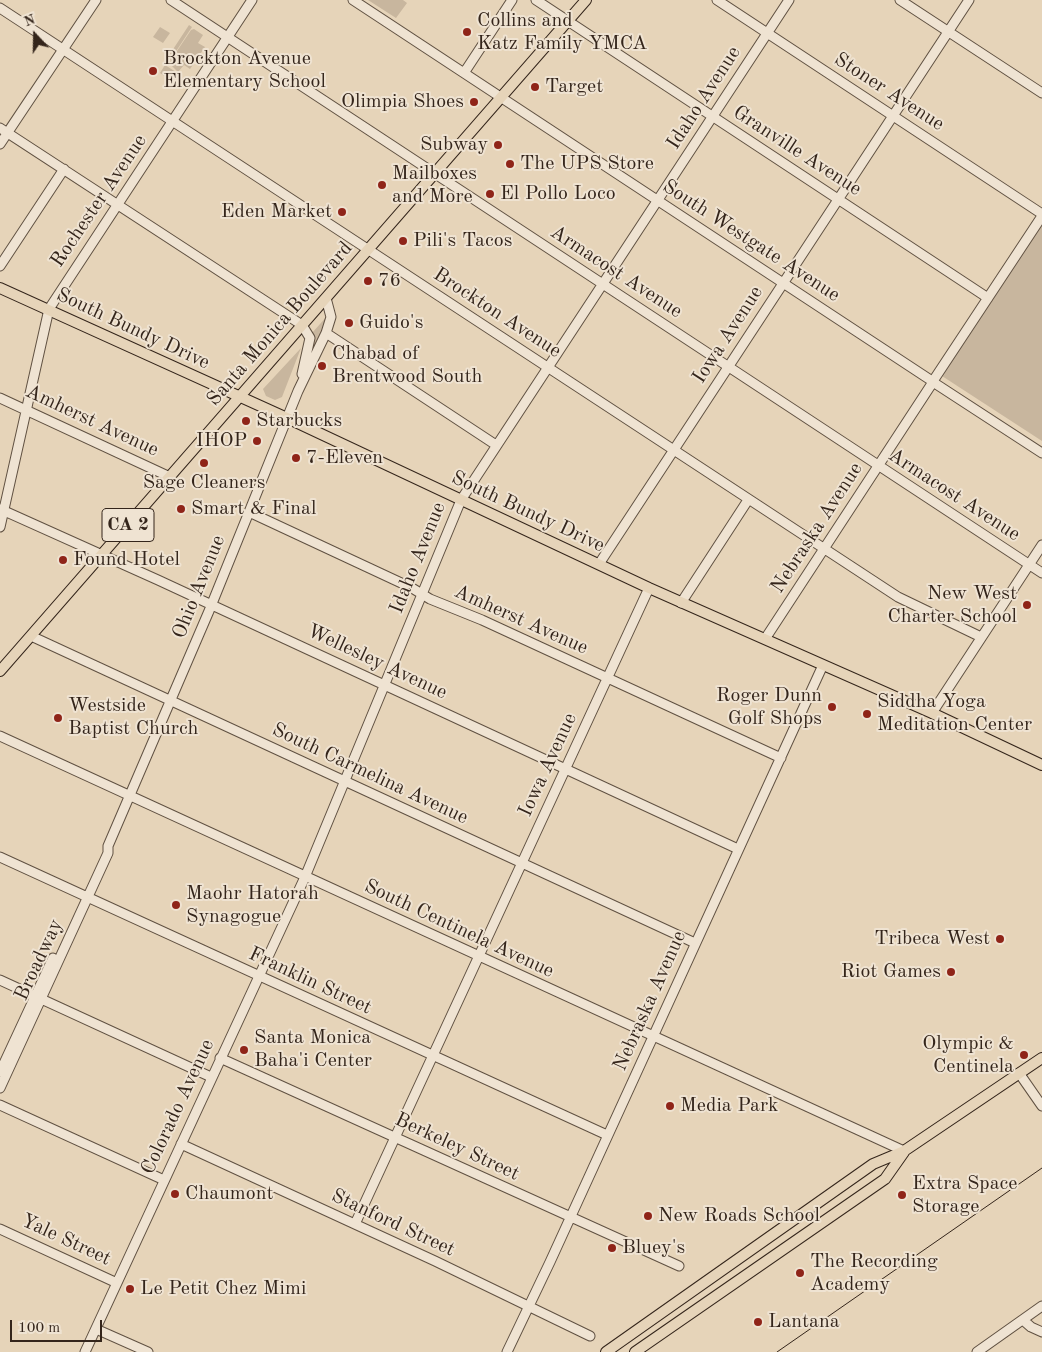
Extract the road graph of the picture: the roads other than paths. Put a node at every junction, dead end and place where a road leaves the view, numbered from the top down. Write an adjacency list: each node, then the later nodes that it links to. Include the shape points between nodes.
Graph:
1 (96, 0): 17 (street)
2 (171, 0): 16 (street, Armacost Avenue)
3 (252, 0): 16 (street, Rochester Avenue)
4 (353, 0): 18 (street, South Westgate Avenue)
5 (512, 0): 18 (street)
6 (536, 0): 13 (street, Granville Avenue)
7 (586, 0): 13 (main road, Santa Monica Boulevard / CA 2)
8 (717, 0): 15 (street, Stoner Avenue)
9 (788, 0): 15 (street, Idaho Avenue)
10 (900, 0): 14 (street)
11 (969, 0): 14 (street, Iowa Avenue)
12 (0, 8): 17 (street, Brockton Avenue)
13 (568, 21): 20 (main road, Santa Monica Boulevard / CA 2); 22 (street, Granville Avenue)
14 (948, 32): 19 (street); 21 (street, Iowa Avenue)
15 (768, 33): 21 (street, Stoner Avenue); 22 (street, Idaho Avenue)
16 (228, 37): 23 (street, Rochester Avenue); 27 (street, Armacost Avenue)
17 (64, 50): 23 (street, Brockton Avenue); 24 (street)
18 (464, 73): 20 (street, South Westgate Avenue)
19 (1042, 93)
20 (501, 97): 27 (main road, Santa Monica Boulevard / CA 2); 29 (street, South Westgate Avenue)
21 (893, 115): 28 (street, Iowa Avenue); 31 (street, Stoner Avenue)
22 (712, 116): 28 (street, Granville Avenue); 29 (street, Idaho Avenue)
23 (173, 121): 30 (street, Rochester Avenue); 32 (street, Brockton Avenue)
24 (4, 131): 25 (street); 26 (street)
25 (0, 144)
26 (64, 169): 30 (street); 33 (street)
27 (435, 174): 32 (main road, Santa Monica Boulevard / CA 2); 35 (street, Armacost Avenue)
28 (838, 199): 34 (street, Iowa Avenue); 38 (street, Granville Avenue)
29 (657, 201): 34 (street, South Westgate Avenue); 35 (street, Idaho Avenue)
30 (118, 205): 39 (street, Rochester Avenue); 40 (street)
31 (1042, 215): 38 (street, Nebraska Avenue)
32 (368, 249): 37 (main road, Santa Monica Boulevard / CA 2); 43 (street, Brockton Avenue)
33 (0, 266)
34 (783, 283): 42 (street, Iowa Avenue); 44 (street, South Westgate Avenue)
35 (603, 285): 42 (street, Armacost Avenue); 43 (street, Idaho Avenue)
36 (0, 288): 39 (main road, South Bundy Drive)
37 (326, 298): 40 (main road, Santa Monica Boulevard / CA 2); 41 (street, Ohio Avenue, via 331,317)
38 (988, 298): 44 (street, Nebraska Avenue)
39 (49, 310): 47 (main road, South Bundy Drive); 48 (street, Rochester Avenue)
40 (302, 325): 45 (street, Ohio Avenue, via 310,338); 47 (main road, Santa Monica Boulevard / CA 2)
41 (326, 333): 45 (street, Ohio Avenue); 50 (street)
42 (729, 366): 51 (street, Iowa Avenue); 53 (street, Armacost Avenue)
43 (547, 367): 50 (street, Idaho Avenue); 51 (street, Brockton Avenue)
44 (933, 382): 52 (street, South Westgate Avenue); 53 (street, Nebraska Avenue)
45 (298, 391): 49 (street, Ohio Avenue)
46 (0, 398): 48 (street, Amherst Avenue)
47 (239, 398): 49 (main road, South Bundy Drive); 54 (main road, Santa Monica Boulevard / CA 2)
48 (26, 409): 54 (street, Amherst Avenue); 57 (street, Rochester Avenue)
49 (288, 418): 55 (main road, South Bundy Drive); 58 (street, Ohio Avenue)
50 (496, 445): 55 (street, Idaho Avenue)
51 (674, 450): 56 (street, Brockton Avenue); 63 (street, Iowa Avenue)
52 (1042, 453)
53 (879, 466): 61 (street, Nebraska Avenue); 64 (street, Armacost Avenue)
54 (170, 477): 62 (main road, Santa Monica Boulevard / CA 2)
55 (461, 500): 63 (main road, South Bundy Drive); 67 (street, Idaho Avenue)
56 (748, 500): 61 (street, Brockton Avenue); 68 (street)
57 (2, 510): 59 (street, Rochester Avenue); 62 (street, Wellesley Avenue)
58 (249, 512): 67 (street, Amherst Avenue); 69 (street, Ohio Avenue)
59 (0, 527)
60 (1042, 545): 64 (street)
61 (824, 549): 71 (street, Brockton Avenue, via 898,597); 72 (street, Nebraska Avenue)
62 (101, 555): 69 (street, Wellesley Avenue); 70 (main road, Santa Monica Boulevard / CA 2)
63 (599, 564): 66 (main road, South Bundy Drive)
64 (1029, 564): 65 (street, Armacost Avenue); 71 (street)
65 (1042, 573)
66 (649, 588): 68 (main road, South Bundy Drive); 75 (street, Iowa Avenue)
67 (422, 594): 75 (street, Amherst Avenue); 76 (street, Idaho Avenue)
68 (681, 603): 72 (main road, South Bundy Drive)
69 (211, 604): 76 (street, Wellesley Avenue); 77 (street, Ohio Avenue)
70 (30, 636): 74 (main road, Santa Monica Boulevard / CA 2); 77 (street, South Carmelina Avenue)
71 (981, 637): 78 (street)
72 (765, 639): 73 (main road, South Bundy Drive)
73 (823, 665): 78 (main road, South Bundy Drive); 80 (street, Nebraska Avenue)
74 (0, 671)
75 (608, 677): 80 (street, Amherst Avenue); 82 (street, Iowa Avenue)
76 (385, 684): 82 (street, Wellesley Avenue); 83 (street, Idaho Avenue)
77 (171, 701): 83 (street, South Carmelina Avenue); 84 (street, Ohio Avenue)
78 (932, 713): 81 (main road, South Bundy Drive)
79 (0, 736): 84 (street, South Centinela Avenue)
80 (780, 758): 85 (street, Nebraska Avenue)
81 (1042, 764)
82 (565, 768): 85 (street, Wellesley Avenue); 87 (street, Iowa Avenue)
83 (345, 781): 87 (street, South Carmelina Avenue); 88 (street, Idaho Avenue)
84 (131, 795): 88 (street, South Centinela Avenue); 89 (street, Broadway)
85 (738, 849): 90 (street, Nebraska Avenue)
86 (0, 856): 89 (street, Franklin Street)
87 (522, 863): 90 (street, South Carmelina Avenue); 91 (street, Iowa Avenue)
88 (305, 877): 91 (street, South Centinela Avenue); 92 (street, Colorado Avenue)
89 (85, 896): 92 (street, Franklin Street); 94 (street, Broadway)
90 (695, 943): 95 (street, Nebraska Avenue)
91 (478, 957): 95 (street, South Centinela Avenue); 96 (street, Iowa Avenue)
92 (258, 976): 96 (street, Franklin Street); 97 (street, Colorado Avenue)
93 (0, 980): 94 (street)
94 (38, 997): 99 (street, Broadway); 101 (street); 102 (street, Broadway)
95 (653, 1037): 105 (street, Nebraska Avenue); 108 (street, South Centinela Avenue)
96 (433, 1057): 105 (street, Franklin Street); 106 (street, Iowa Avenue)
97 (220, 1058): 101 (street, Colorado Avenue); 106 (street, Berkeley Street)
98 (1042, 1058): 100 (main road)
99 (0, 1072)
100 (1019, 1074): 104 (street); 108 (main road)
101 (211, 1078): 107 (street, Colorado Avenue)
102 (0, 1088)
103 (0, 1105): 109 (street)
104 (1042, 1106)
105 (607, 1135): 110 (street, Nebraska Avenue)
106 (395, 1138): 110 (street, Berkeley Street); 111 (street, Iowa Avenue)
107 (181, 1144): 109 (street, Colorado Avenue); 111 (street, Stanford Street)
108 (904, 1151): 124 (main road, via 873,1164); 125 (main road, via 885,1179)
109 (164, 1180): 114 (street, Colorado Avenue)
110 (570, 1218): 113 (street, Berkeley Street); 115 (street, Nebraska Avenue)
111 (355, 1224): 115 (street, Stanford Street)
112 (0, 1229): 114 (street, Yale Street)
113 (679, 1266)
114 (117, 1283): 118 (street, Colorado Avenue)
115 (529, 1306): 120 (street, Stanford Street); 123 (street, Nebraska Avenue)
116 (1042, 1306): 117 (street)
117 (1023, 1320): 119 (street); 126 (street)
118 (96, 1329): 121 (street, Colorado Avenue); 122 (street)
119 (1042, 1332)
120 (590, 1336)
121 (85, 1352)
122 (148, 1352)
123 (507, 1352)
124 (606, 1352)
125 (635, 1352)
126 (976, 1352)

